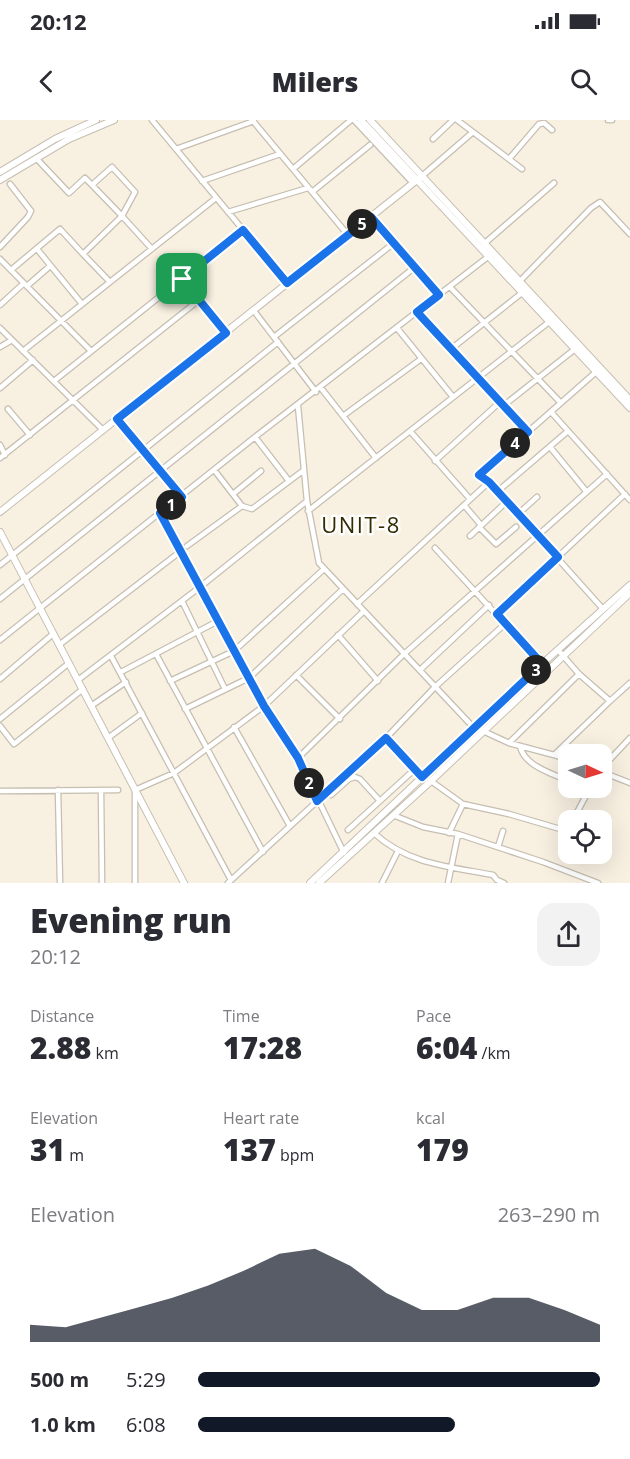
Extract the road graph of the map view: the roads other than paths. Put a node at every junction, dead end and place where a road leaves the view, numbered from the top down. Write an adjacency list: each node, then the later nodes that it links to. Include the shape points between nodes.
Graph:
1 (93, 120): 19 (street)
2 (114, 120): 15 (street)
3 (152, 120): 13 (street)
4 (353, 120): 17 (street); 21 (street)
5 (361, 120): 21 (street)
6 (370, 120): 21 (street)
7 (455, 120): 10 (street); 11 (street)
8 (255, 121): 13 (street); 14 (street)
9 (552, 130): 16 (street, via 544,123 539,124)
10 (473, 132): 16 (street); 21 (street)
11 (433, 139)
12 (370, 145): 26 (street)
13 (176, 149): 22 (street)
14 (280, 154): 17 (street); 22 (street)
15 (36, 158): 20 (street); 25 (street, via 69,193 86,178)
16 (509, 159): 18 (street)
17 (293, 169): 26 (street)
18 (522, 169)
19 (0, 172)
20 (0, 180)
21 (417, 180): 30 (street); 35 (street); 40 (street)
22 (202, 181): 27 (street)
23 (10, 183): 36 (street, via 31,211)
24 (554, 183): 35 (street)
25 (92, 185): 29 (street); 29 (street, via 112,167 135,192)
26 (310, 190): 28 (street); 33 (street)
27 (216, 198): 28 (street); 38 (street)
28 (228, 212): 31 (street)
29 (122, 216): 38 (street); 39 (street)
30 (371, 217): 33 (street); 34 (street)
31 (243, 230): 45 (street); 48 (street)
32 (629, 232): 46 (street, via 600,202)
33 (348, 236): 48 (street)
34 (394, 243): 43 (street); 65 (street)
35 (485, 243): 46 (street)
36 (0, 247)
37 (36, 249): 39 (street, via 60,229); 42 (street); 44 (street)
38 (152, 249): 47 (street)
39 (83, 254): 47 (street)
40 (489, 256): 50 (street); 51 (street)
41 (0, 259): 44 (street)
42 (50, 266): 49 (street); 54 (street)
43 (415, 267): 52 (street); 74 (street)
44 (11, 270): 49 (street)
45 (182, 279): 53 (street); 70 (street)
46 (520, 281): 82 (street)
47 (110, 282): 54 (street)
48 (287, 283): 56 (street)
49 (26, 284): 55 (street); 58 (street)
50 (450, 287): 52 (street); 60 (street)
51 (523, 292): 59 (street); 60 (street)
52 (439, 295): 57 (street)
53 (199, 300): 63 (street); 83 (street)
54 (82, 304): 58 (street)
55 (0, 305)
56 (254, 311): 63 (street); 65 (street)
57 (417, 312): 62 (street); 67 (street)
58 (62, 320): 69 (street); 70 (street)
59 (549, 322): 68 (street); 71 (street)
60 (484, 323): 67 (street); 71 (street)
61 (0, 328): 64 (street)
62 (397, 328): 72 (street); 80 (street)
63 (226, 333): 91 (street)
64 (12, 340): 66 (street); 69 (street)
65 (276, 340): 74 (street); 100 (street)
66 (0, 348)
67 (451, 349): 76 (street)
68 (574, 349): 75 (street); 77 (street)
69 (23, 351): 73 (street)
70 (91, 351): 78 (street)
71 (512, 351): 76 (street); 77 (street)
72 (421, 359): 81 (street); 90 (street)
73 (33, 360): 78 (street); 79 (street)
74 (294, 363): 80 (street); 107 (street)
75 (596, 372): 84 (street); 87 (street)
76 (478, 378): 81 (street); 85 (street)
77 (537, 379): 84 (street); 85 (street)
78 (54, 381): 83 (street)
79 (0, 388)
80 (318, 390): 86 (street); 90 (street)
81 (453, 397): 93 (street)
82 (630, 400)
83 (74, 401): 92 (street); 96 (street)
84 (561, 403): 89 (street)
85 (502, 404): 95 (street); 103 (street)
86 (298, 406): 97 (street); 104 (street)
87 (630, 408)
88 (8, 409): 96 (street)
89 (551, 412): 94 (street); 95 (street)
90 (343, 416): 102 (street)
91 (117, 419): 92 (street); 100 (street)
92 (103, 430): 124 (street)
93 (410, 431): 102 (street); 103 (street)
94 (568, 431): 99 (street); 108 (street)
95 (528, 432): 110 (street, via 479,475)
96 (30, 435): 101 (street)
97 (255, 437): 105 (street); 109 (street)
98 (0, 445): 101 (street)
99 (550, 447): 111 (street); 112 (street)
100 (143, 450): 107 (street); 135 (street)
101 (2, 457)
102 (376, 458): 123 (street)
103 (435, 461): 117 (street)
104 (304, 470): 109 (street); 119 (street)
105 (215, 471): 113 (street); 115 (street)
106 (261, 471): 113 (street)
107 (160, 472): 115 (street); 139 (street)
108 (607, 474): 112 (street); 114 (street)
109 (289, 481): 121 (street, via 254,509)
110 (489, 482): 111 (street); 117 (street)
111 (498, 491): 126 (street)
112 (586, 491): 130 (street)
113 (233, 494): 121 (street)
114 (625, 494): 118 (street); 136 (street)
115 (182, 497): 125 (street)
116 (537, 497): 126 (street)
117 (470, 499): 120 (street)
118 (630, 500)
119 (307, 501): 123 (street); 141 (street)
120 (464, 505): 127 (street); 147 (street)
121 (242, 506): 132 (street)
122 (502, 506): 127 (street)
123 (308, 511): 138 (street)
124 (0, 512)
125 (160, 513): 134 (street); 149 (street)
126 (518, 514): 130 (street)
127 (480, 526): 128 (street, via 496,544); 131 (street)
128 (516, 527)
129 (0, 532): 135 (street)
130 (538, 535): 136 (street); 143 (street)
131 (470, 536)
132 (187, 546)
133 (435, 548): 143 (street)
134 (181, 551): 141 (street); 159 (street)
135 (12, 555): 137 (street); 139 (street)
136 (558, 557): 150 (street); 152 (street)
137 (0, 565)
138 (324, 569): 142 (street); 161 (street)
139 (25, 580): 145 (street); 149 (street)
140 (630, 585): 150 (street)
141 (200, 587): 146 (street); 153 (street)
142 (343, 589): 147 (street); 173 (street)
143 (476, 591): 148 (street); 163 (street)
144 (630, 592): 165 (street)
145 (0, 600)
146 (182, 601): 155 (street); 164 (street)
147 (357, 604): 151 (street)
148 (489, 605): 152 (street); 169 (street)
149 (40, 608): 156 (street); 158 (street)
150 (603, 609): 160 (street)
151 (364, 611): 157 (street); 163 (street)
152 (497, 614): 154 (street)
153 (218, 621): 155 (street); 161 (street)
154 (506, 623): 168 (street); 180 (street)
155 (198, 632): 162 (street); 166 (street)
156 (53, 634): 159 (street); 174 (street)
157 (338, 635): 172 (street); 177 (street)
158 (0, 640)
159 (59, 645): 167 (street)
160 (558, 650): 165 (street); 168 (street)
161 (234, 651): 166 (street); 173 (street)
162 (156, 654): 170 (street); 176 (street)
163 (404, 654): 169 (street); 177 (street)
164 (111, 656): 170 (street); 175 (street)
165 (563, 657): 171 (street); 193 (street)
166 (212, 662): 176 (street); 182 (street)
167 (69, 663): 175 (street); 188 (street)
168 (542, 664): 192 (street)
169 (420, 670): 180 (street)
170 (121, 672): 178 (street)
171 (579, 674): 183 (street); 197 (street)
172 (296, 675): 185 (street); 189 (street)
173 (249, 678): 182 (street); 185 (street)
174 (0, 679)
175 (78, 680): 181 (street)
176 (170, 681): 186 (street)
177 (378, 681): 189 (street)
178 (126, 682): 184 (street); 187 (street)
179 (630, 683): 183 (street)
180 (435, 687): 192 (street); 195 (street)
181 (82, 689): 184 (street); 190 (street, via 14,744)
182 (225, 689): 186 (street)
183 (610, 701): 201 (street)
184 (91, 706): 194 (street)
185 (264, 706): 191 (street); 203 (street)
186 (185, 709): 199 (street)
187 (142, 713): 194 (street); 207 (street)
188 (0, 719)
189 (340, 719): 203 (street)
190 (0, 726)
191 (234, 727): 199 (street); 223 (street)
192 (474, 728): 200 (street)
193 (483, 731): 197 (street); 205 (street)
194 (108, 738): 216 (street)
195 (386, 738): 206 (street); 219 (street)
196 (630, 738): 204 (street)
197 (509, 742): 198 (street)
198 (520, 746): 201 (street); 209 (street, via 530,762)
199 (206, 749): 207 (street); 232 (street)
200 (446, 755): 205 (street); 210 (street)
201 (554, 755): 202 (street)
202 (558, 756)
203 (298, 758): 219 (street)
204 (612, 759)
205 (451, 761): 211 (street)
206 (415, 769): 210 (street); 220 (street)
207 (174, 773): 216 (street); 236 (street)
208 (612, 775): 212 (street)
209 (558, 776)
210 (422, 777): 233 (street)
211 (431, 781): 221 (street); 222 (street)
212 (630, 783)
213 (101, 789): 214 (street); 215 (street); 239 (street)
214 (58, 790): 217 (street); 238 (street)
215 (118, 790)
216 (135, 790): 240 (street); 241 (street)
217 (0, 791)
218 (331, 795): 220 (street, via 355,777)
219 (317, 801): 223 (street); 233 (street)
220 (380, 801): 225 (street)
221 (463, 804): 224 (street); 228 (street)
222 (392, 815): 227 (street); 228 (street)
223 (290, 826): 232 (street)
224 (558, 828)
225 (348, 830)
226 (503, 831): 230 (street)
227 (374, 833): 231 (street); 243 (street)
228 (449, 833): 229 (street)
229 (458, 834): 230 (street); 234 (street)
230 (498, 847): 235 (street)
231 (398, 851): 234 (street); 244 (street)
232 (263, 852): 236 (street)
233 (344, 853): 242 (street)
234 (450, 868): 237 (street, via 493,875); 245 (street)
235 (577, 874): 247 (street); 248 (street)
236 (230, 881)
237 (497, 882): 246 (street)
238 (60, 883)
239 (102, 883)
240 (135, 883)
241 (184, 883)
242 (310, 883)
243 (319, 883)
244 (381, 883)
245 (448, 883)
246 (504, 883)
247 (575, 883)
248 (598, 883)

